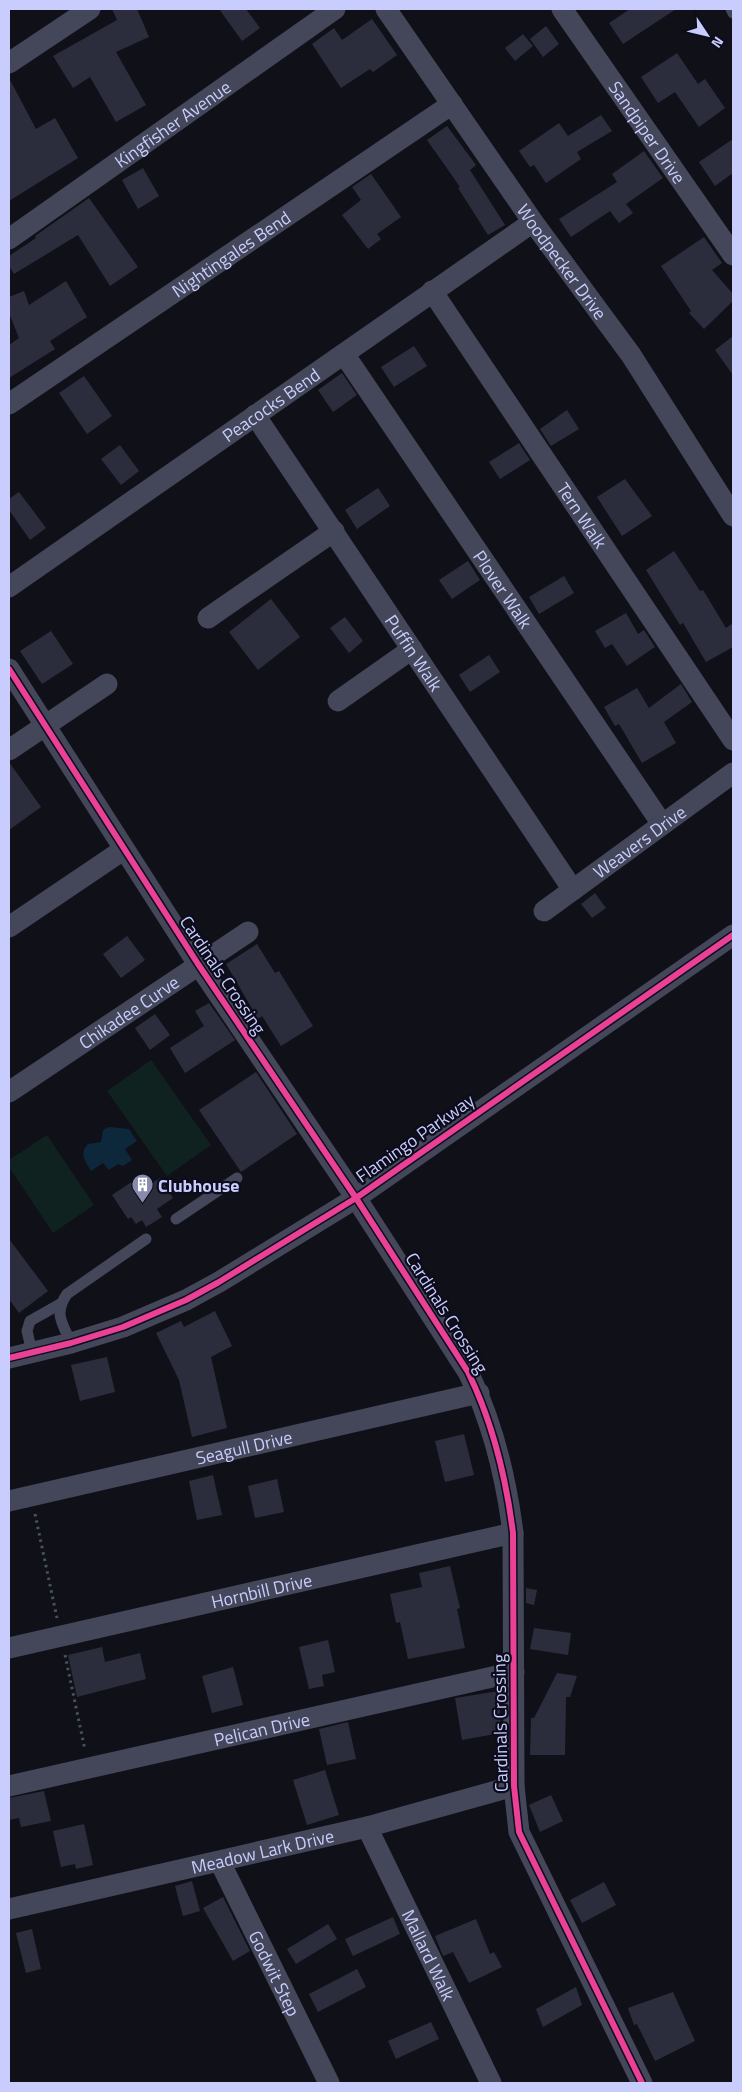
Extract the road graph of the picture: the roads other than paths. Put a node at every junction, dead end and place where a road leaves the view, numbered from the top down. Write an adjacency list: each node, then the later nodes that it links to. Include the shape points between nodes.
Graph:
1 (90, 9): 7 (street)
2 (335, 9): 10 (street, Kingfisher Avenue)
3 (386, 9): 8 (street, Woodpecker Drive)
4 (562, 9): 11 (street, Sandpiper Drive)
5 (731, 9): 6 (lane)
6 (733, 13)
7 (9, 64)
8 (452, 104): 9 (street, Woodpecker Drive); 14 (street, Nightingales Bend)
9 (533, 222): 12 (street, Peacocks Bend); 16 (street, Woodpecker Drive, via 632,355)
10 (9, 239)
11 (733, 255)
12 (432, 291): 13 (street, Peacocks Bend); 25 (street, Tern Walk)
13 (344, 354): 15 (street, Peacocks Bend); 28 (street, Plover Walk)
14 (9, 404)
15 (255, 415): 17 (street, Puffin Walk); 18 (street, Peacocks Bend)
16 (733, 516)
17 (334, 531): 19 (street); 20 (street, Puffin Walk)
18 (9, 587)
19 (208, 618)
20 (412, 649): 23 (street); 30 (street, Puffin Walk)
21 (9, 669): 24 (street, Cardinals Crossing)
22 (107, 684): 24 (street)
23 (338, 702)
24 (45, 726): 26 (street); 29 (street, Cardinals Crossing)
25 (733, 740)
26 (9, 750)
27 (733, 773): 28 (street, Weavers Drive)
28 (662, 824): 30 (street, Weavers Drive)
29 (123, 850): 32 (street); 35 (street, Cardinals Crossing)
30 (573, 890): 31 (street, Weavers Drive)
31 (544, 911)
32 (9, 926)
33 (248, 932): 35 (street, Chikadee Curve)
34 (733, 935): 38 (street, Flamingo Parkway)
35 (198, 964): 36 (street, Chikadee Curve); 38 (street, Cardinals Crossing)
36 (9, 1092)
37 (236, 1178): 39 (lane)
38 (356, 1198): 42 (street, Flamingo Parkway, via 186,1300 122,1327); 45 (street, Cardinals Crossing)
39 (176, 1219)
40 (146, 1239): 41 (lane, via 90,1276 67,1294)
41 (60, 1304): 42 (lane, via 59,1314); 43 (lane, via 30,1321 27,1330)
42 (71, 1343): 43 (street, Flamingo Parkway)
43 (32, 1352): 44 (street, Flamingo Parkway)
44 (9, 1358)
45 (479, 1393): 46 (street, Seagull Drive); 47 (street, Cardinals Crossing, via 501,1463)
46 (9, 1501)
47 (513, 1533): 48 (street, Hornbill Drive); 49 (street, Cardinals Crossing)
48 (9, 1648)
49 (514, 1672): 50 (street, Pelican Drive); 51 (street, Cardinals Crossing)
50 (9, 1786)
51 (514, 1786): 52 (street, Meadow Lark Drive); 57 (street, Cardinals Crossing, via 520,1832)
52 (367, 1826): 53 (street, Meadow Lark Drive); 56 (street, Mallard Walk)
53 (220, 1862): 54 (street, Meadow Lark Drive); 55 (street, Godwit Step)
54 (9, 1910)
55 (329, 2083)
56 (491, 2083)
57 (642, 2083)

